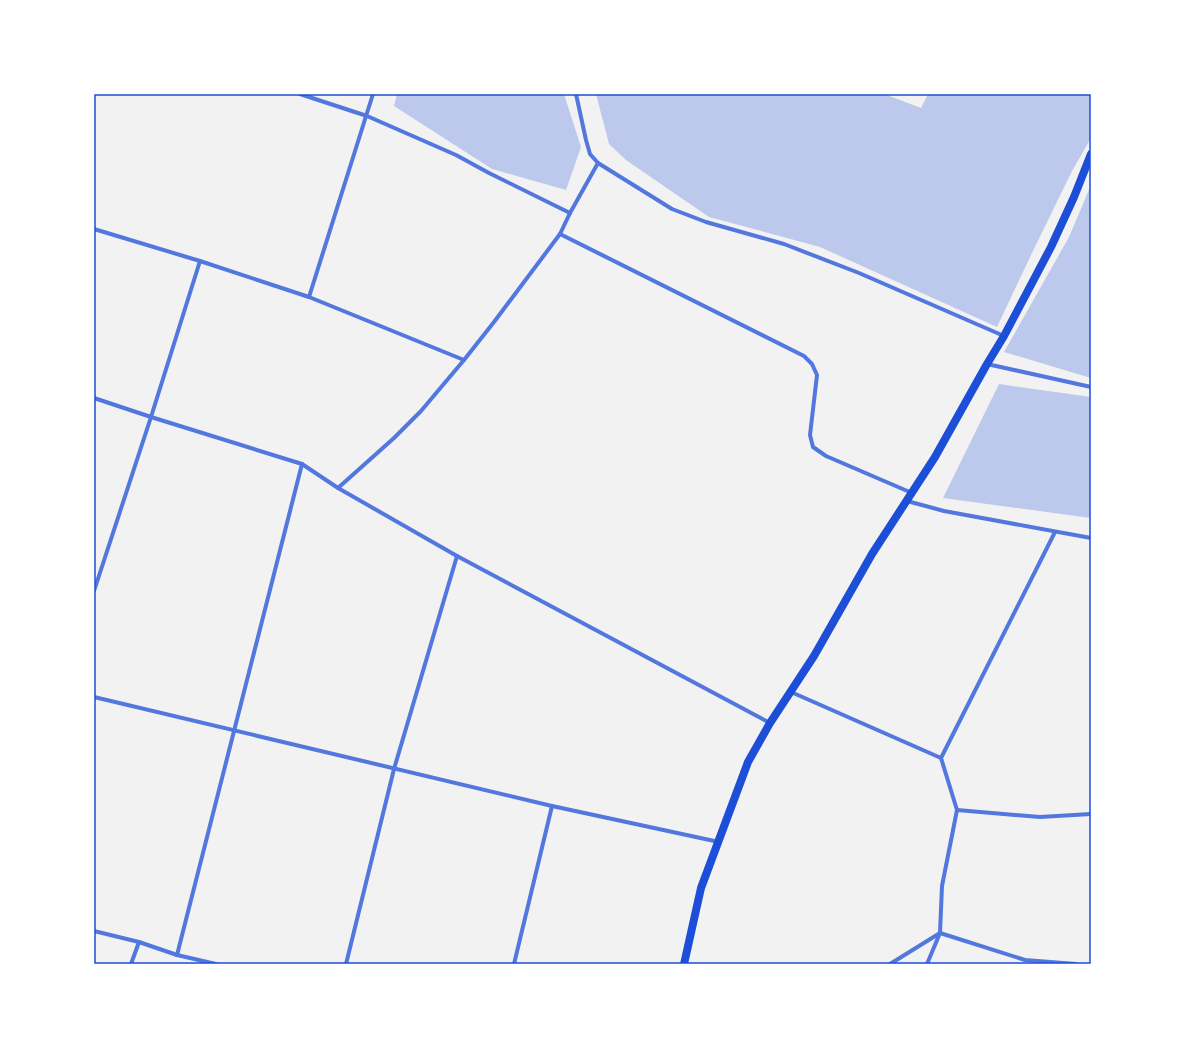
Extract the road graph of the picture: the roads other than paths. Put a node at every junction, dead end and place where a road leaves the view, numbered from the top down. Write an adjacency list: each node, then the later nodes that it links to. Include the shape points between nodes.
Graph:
1 (300, 94): 4 (street)
2 (373, 94): 4 (street)
3 (576, 94): 6 (street, via 590,154)
4 (367, 116): 7 (street, via 456,155); 11 (street)
5 (1091, 154): 12 (main road, via 1051,246)
6 (598, 163): 7 (street); 12 (street, via 672,209 706,222 784,244 859,273)
7 (570, 213): 9 (street)
8 (94, 229): 10 (street)
9 (560, 234): 13 (street); 20 (street, via 804,356 812,364 817,375 810,435 813,447 826,456)
10 (200, 261): 11 (street); 17 (street)
11 (309, 297): 13 (street)
12 (1004, 336): 14 (main road)
13 (464, 360): 19 (street, via 421,411)
14 (987, 364): 15 (street); 20 (main road)
15 (1091, 387)
16 (94, 398): 17 (street)
17 (151, 417): 18 (street); 25 (street)
18 (302, 464): 19 (street); 29 (street)
19 (338, 488): 24 (street)
20 (912, 493): 21 (main road)
21 (907, 501): 22 (street, via 944,511); 26 (main road, via 872,554)
22 (1055, 532): 23 (street); 30 (street)
23 (1091, 538)
24 (457, 556): 28 (street); 31 (street)
25 (94, 591)
26 (791, 692): 28 (main road); 30 (street)
27 (94, 697): 29 (street)
28 (770, 723): 35 (main road, via 748,762)
29 (233, 730): 31 (street); 39 (street)
30 (941, 758): 33 (street)
31 (394, 769): 32 (street); 42 (street)
32 (552, 806): 35 (street); 43 (street)
33 (957, 810): 34 (street, via 1040,818); 37 (street, via 942,886)
34 (1091, 814)
35 (719, 842): 44 (main road, via 700,888)
36 (94, 931): 38 (street)
37 (940, 933): 45 (street); 46 (street); 47 (street, via 1025,960)
38 (138, 942): 39 (street); 40 (street)
39 (177, 955): 41 (street)
40 (131, 964)
41 (216, 964)
42 (346, 964)
43 (514, 964)
44 (684, 964)
45 (890, 964)
46 (927, 964)
47 (1076, 964)

